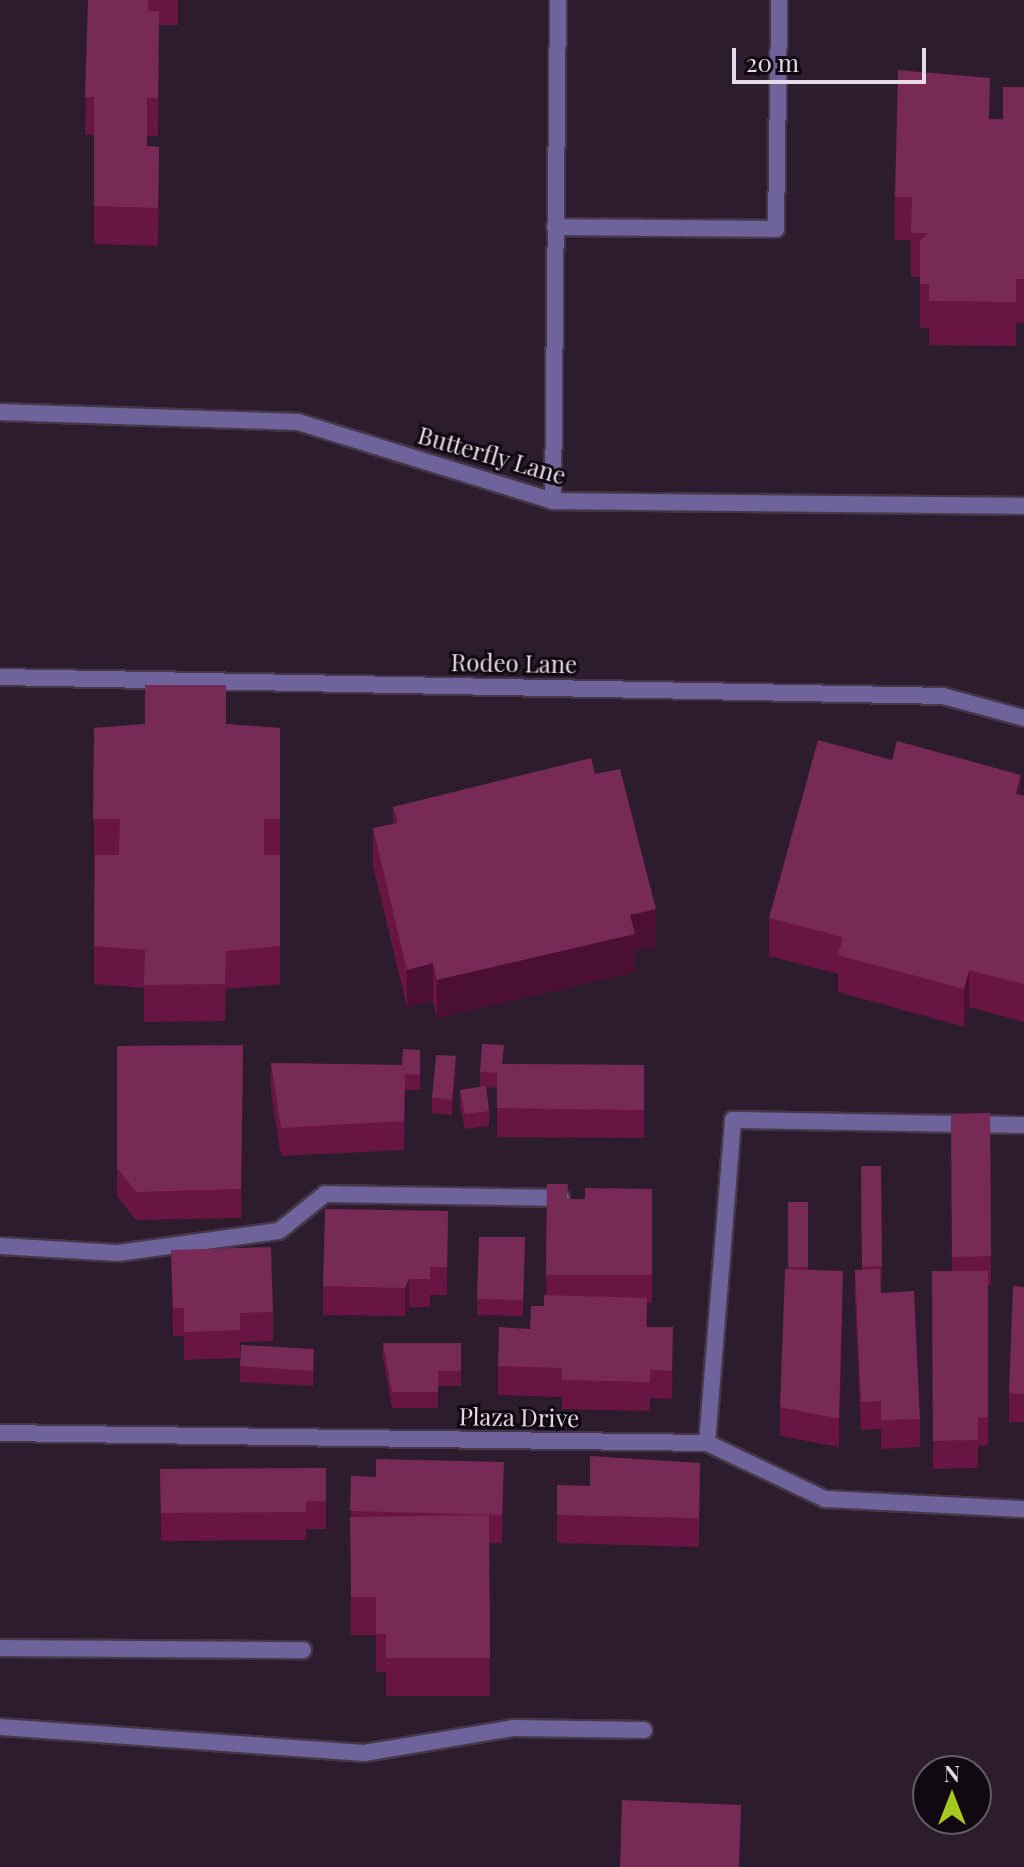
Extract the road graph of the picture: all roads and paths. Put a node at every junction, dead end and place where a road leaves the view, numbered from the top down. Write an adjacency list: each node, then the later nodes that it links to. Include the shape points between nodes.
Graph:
1 (558, 0): 3 (street)
2 (779, 0): 3 (street, via 776,229)
3 (555, 227): 5 (street)
4 (0, 412): 5 (street, Butterfly Lane, via 298,422)
5 (553, 501): 6 (street, Butterfly Lane)
6 (1024, 506)
7 (0, 677): 8 (street, Rodeo Lane, via 943,696)
8 (1024, 718)
9 (1024, 1125): 13 (street, via 733,1120)
10 (561, 1198): 11 (street, via 325,1194 279,1231 118,1253)
11 (0, 1246)
12 (0, 1433): 13 (street, Plaza Drive)
13 (707, 1443): 14 (street, Plaza Drive, via 825,1499)
14 (1024, 1509)
15 (0, 1648): 16 (street)
16 (303, 1650)
17 (0, 1727): 18 (street, via 364,1753 514,1728)
18 (644, 1730)

